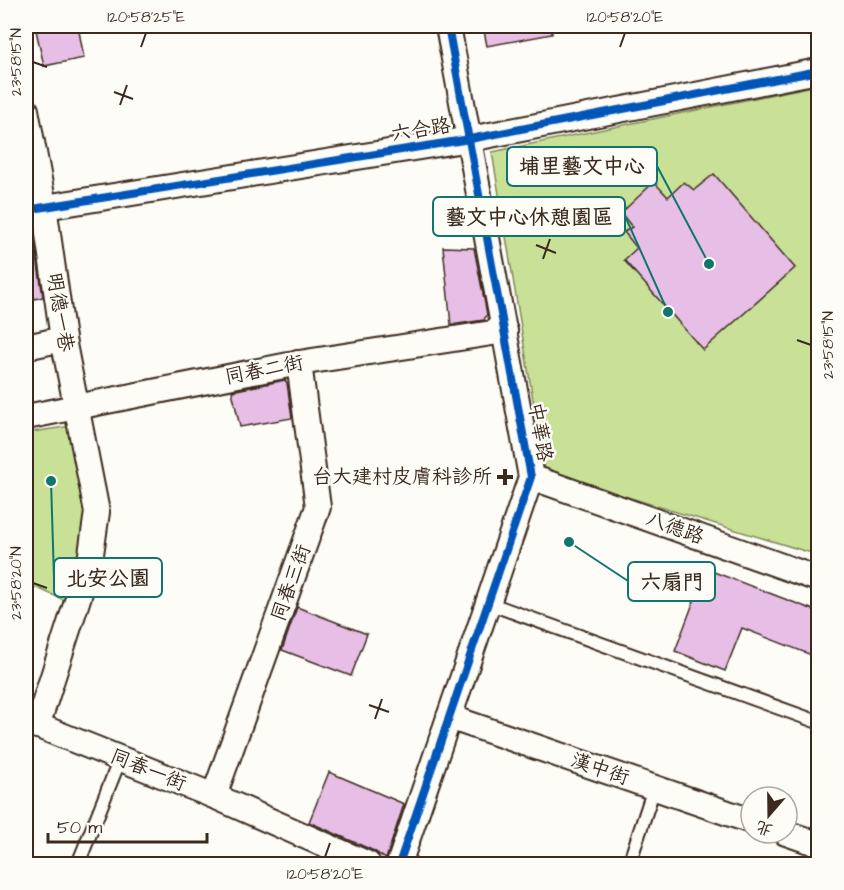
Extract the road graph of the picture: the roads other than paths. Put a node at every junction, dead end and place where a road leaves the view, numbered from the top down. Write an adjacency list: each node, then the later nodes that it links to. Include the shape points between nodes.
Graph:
1 (448, 26): 4 (street, 中華路)
2 (819, 71): 4 (street, 六合路)
3 (26, 110): 5 (street, 明德一巷)
4 (470, 139): 5 (street, 六合路); 6 (street, 中華路)
5 (35, 208): 7 (street, 明德一巷)
6 (505, 331): 9 (street, 同春二街); 12 (street, 中華路)
7 (63, 339): 8 (street); 10 (street, 明德一巷)
8 (26, 347)
9 (299, 363): 10 (street, 同春二街); 20 (street, 同春三街, via 318,507)
10 (77, 408): 11 (street, 同春二街); 17 (street, 明德一巷, via 97,512 90,561)
11 (26, 417)
12 (531, 477): 13 (street, 八德路); 14 (street, 中華路)
13 (819, 579)
14 (488, 603): 15 (street, 中華路); 16 (lane)
15 (449, 717): 19 (street, 漢中街); 26 (street, 中華路)
16 (819, 722)
17 (31, 724): 18 (street, 同春一街)
18 (120, 759): 20 (street, 同春一街); 24 (lane)
19 (654, 788): 21 (street, 漢中街); 27 (lane)
20 (214, 796): 25 (street, 同春一街)
21 (739, 817)
22 (799, 837): 23 (street)
23 (819, 844)
24 (78, 864)
25 (368, 864)
26 (399, 864)
27 (629, 864)

